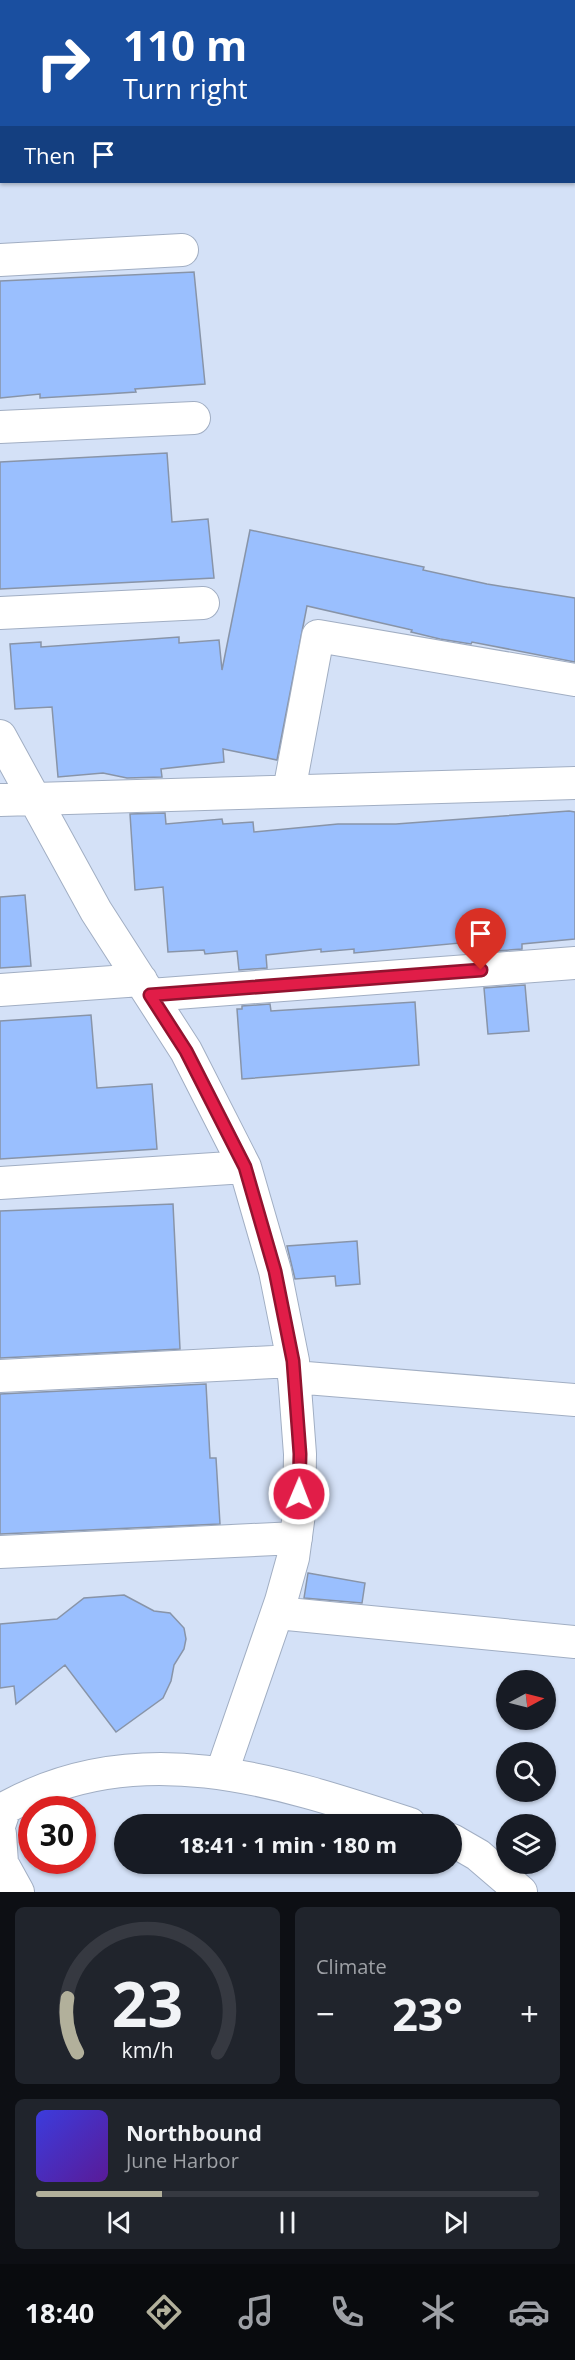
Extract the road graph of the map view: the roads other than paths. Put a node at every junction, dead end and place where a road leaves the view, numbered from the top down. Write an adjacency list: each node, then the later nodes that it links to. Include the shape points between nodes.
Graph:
1 (182, 250): 2 (street)
2 (0, 260)
3 (194, 418): 4 (street)
4 (0, 427)
5 (203, 603): 6 (street)
6 (0, 613)
7 (575, 680): 10 (street, via 318,636)
8 (0, 736): 11 (street)
9 (575, 783): 10 (street)
10 (289, 791): 11 (street)
11 (33, 798): 12 (street); 14 (street, via 96,911)
12 (0, 800)
13 (575, 963): 14 (street)
14 (145, 988): 15 (street); 16 (street, via 186,1051)
15 (0, 990)
16 (245, 1167): 17 (street); 18 (street, via 275,1271)
17 (0, 1183)
18 (293, 1369): 19 (street); 20 (street); 21 (street, via 300,1454)
19 (0, 1376)
20 (575, 1400)
21 (296, 1538): 22 (street); 23 (street)
22 (0, 1552)
23 (277, 1613): 24 (street); 25 (street)
24 (575, 1642)
25 (222, 1772): 26 (street); 27 (street, via 146,1767 74,1779 30,1794 5,1808)
26 (378, 1814)
27 (0, 1823)
28 (0, 1834): 30 (street, via 2,1863)
29 (462, 1846): 31 (street)
30 (18, 1892)
31 (521, 1892)

